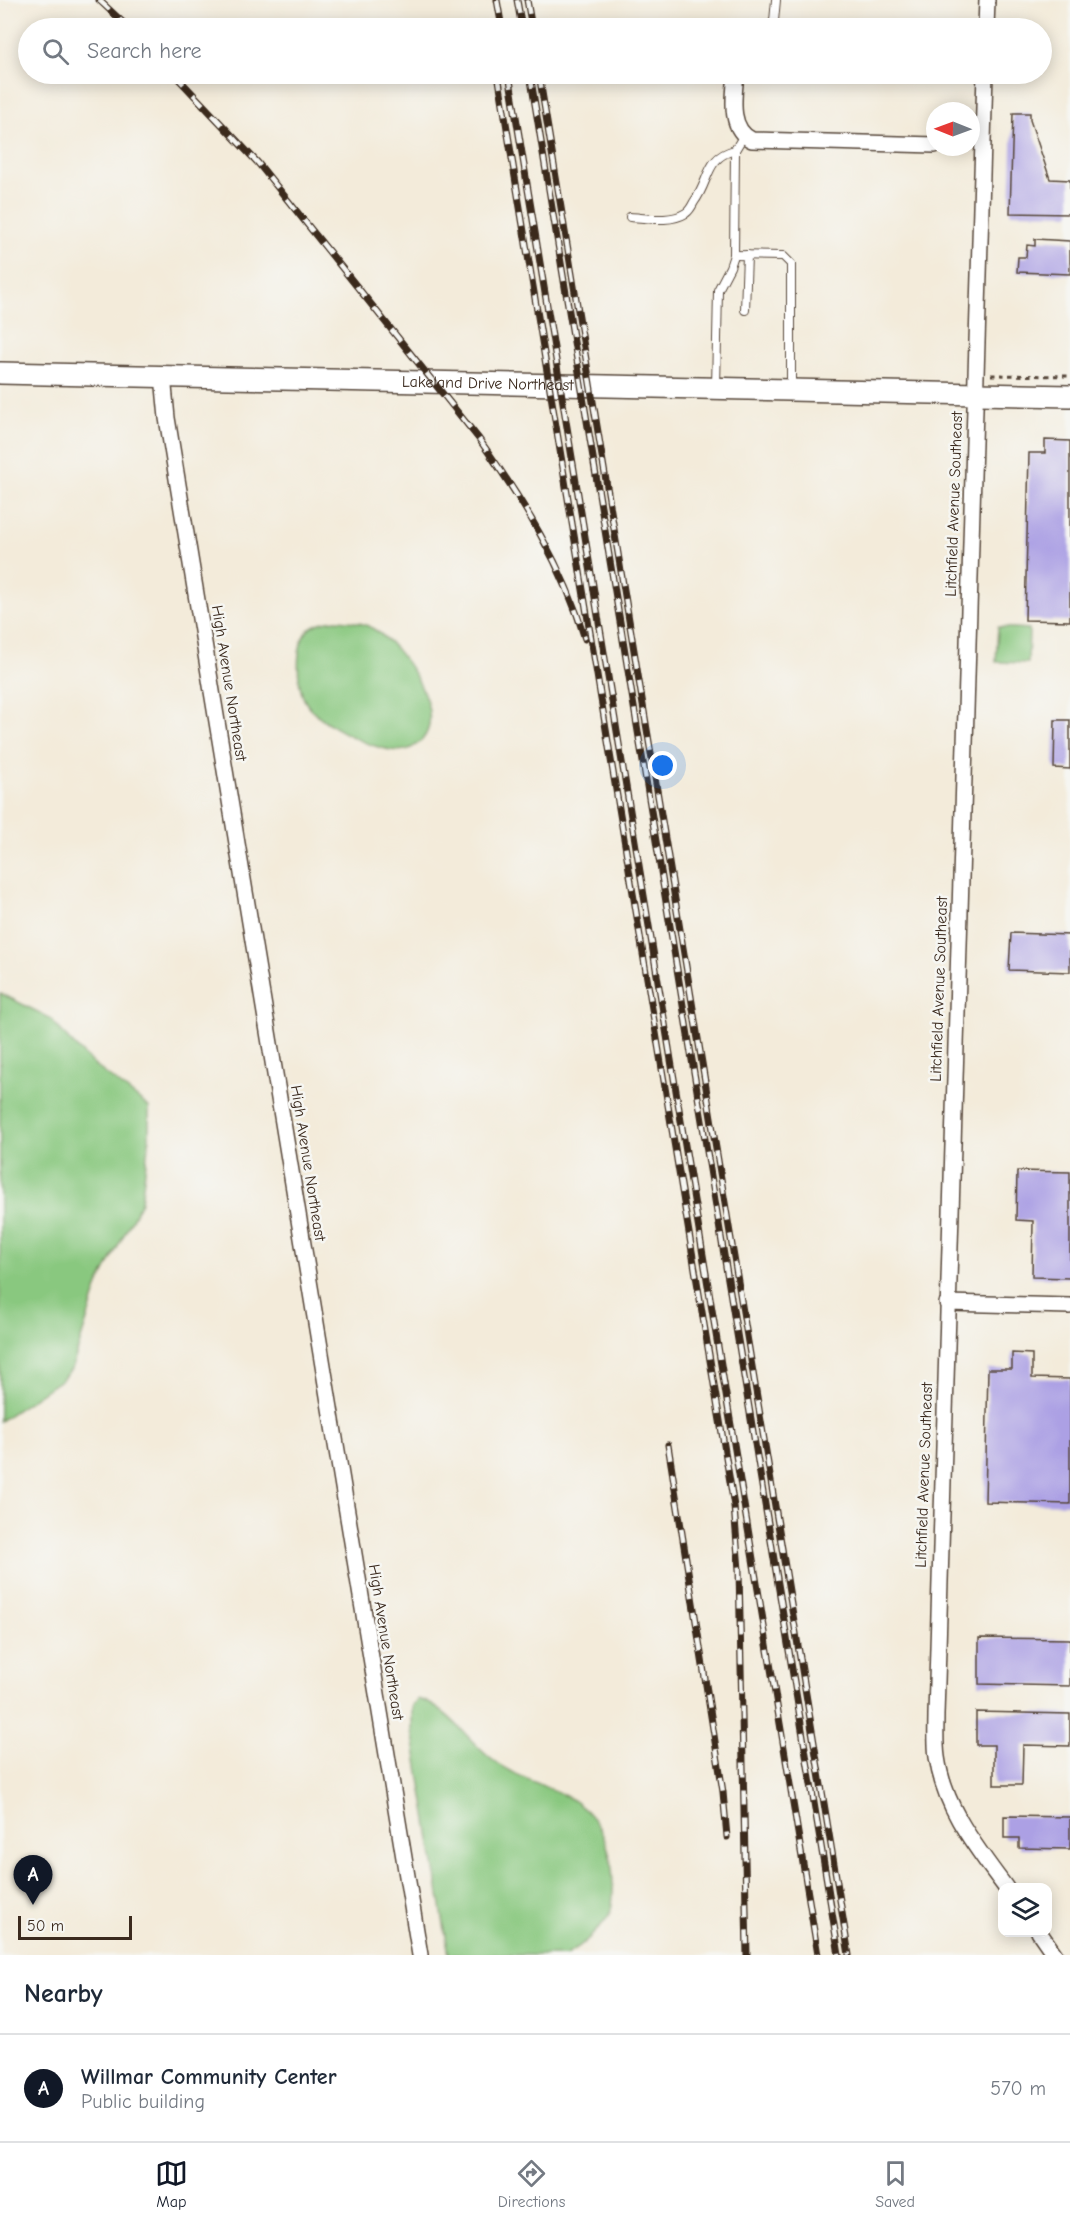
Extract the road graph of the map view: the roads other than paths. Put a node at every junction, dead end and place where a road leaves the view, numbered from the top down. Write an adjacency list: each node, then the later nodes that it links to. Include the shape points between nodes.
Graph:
1 (776, 0): 3 (lane)
2 (987, 0): 4 (street)
3 (774, 18)
4 (986, 18)
5 (736, 84): 8 (street, via 735,118)
6 (984, 84): 7 (street, Litchfield Avenue Southeast)
7 (980, 119)
8 (744, 135): 9 (street, via 762,141); 10 (lane)
9 (926, 145)
10 (735, 150): 12 (lane, via 717,157 687,213 669,218); 13 (lane)
11 (977, 156): 18 (street, Litchfield Avenue Southeast)
12 (630, 217)
13 (734, 255): 14 (lane); 19 (lane, via 718,290)
14 (747, 255): 15 (lane); 20 (lane, via 783,256 791,264)
15 (745, 310)
16 (0, 373): 17 (main road, Lakeland Drive Northeast)
17 (163, 376): 19 (main road, Lakeland Drive Northeast); 26 (street, High Avenue Northeast)
18 (976, 386): 20 (main road, Lakeland Drive Northeast); 21 (main road, Lakeland Drive Northeast); 22 (street, Litchfield Avenue Southeast)
19 (716, 389): 20 (main road, Lakeland Drive Northeast)
20 (791, 391)
21 (1070, 396)
22 (947, 1303): 23 (street); 24 (street, Litchfield Avenue Southeast, via 937,1758 960,1822)
23 (1070, 1306)
24 (1003, 1883)
25 (1042, 1937): 27 (street)
26 (420, 1955)
27 (1055, 1955)

